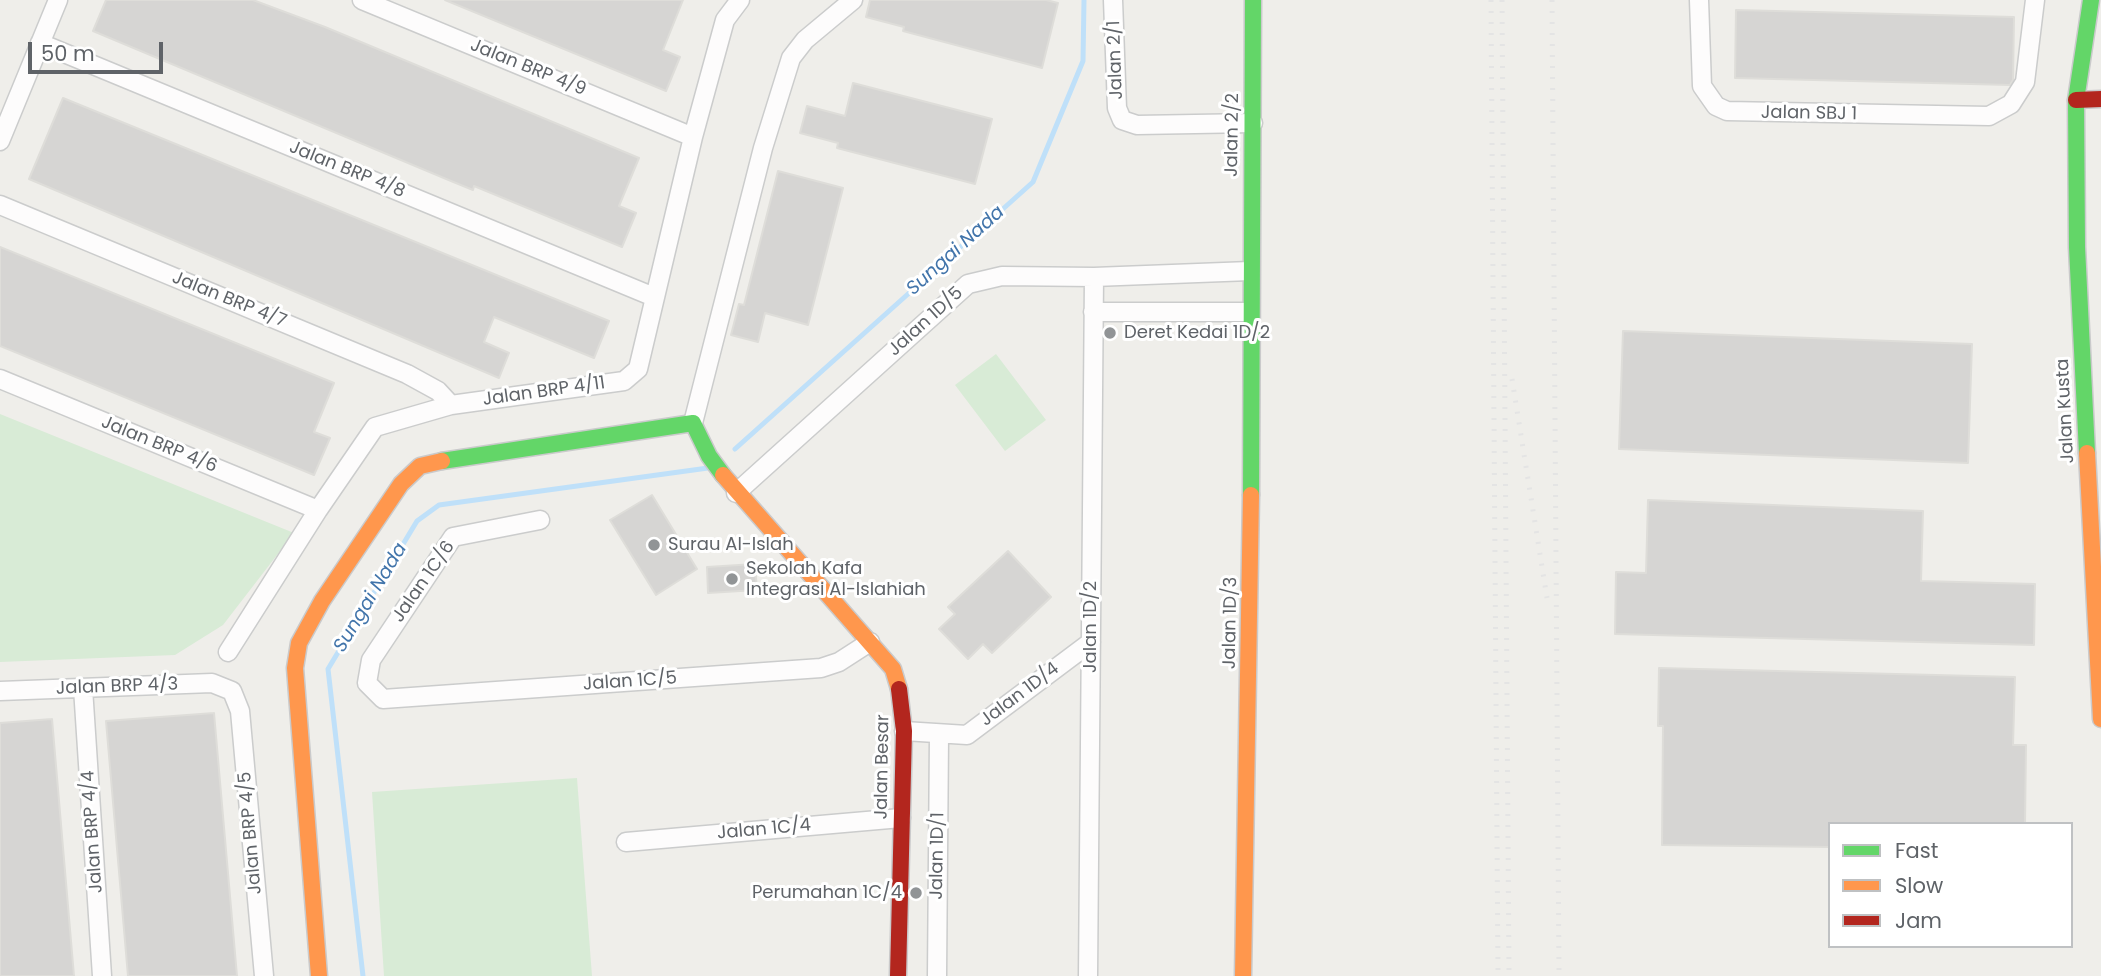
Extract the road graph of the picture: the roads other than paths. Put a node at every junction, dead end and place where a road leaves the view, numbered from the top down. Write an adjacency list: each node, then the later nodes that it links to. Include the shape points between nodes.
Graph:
1 (58, 0): 10 (street)
2 (362, 0): 14 (street, Jalan BRP 4/9)
3 (740, 0): 14 (street, Jalan BRP 4/11, via 725,20)
4 (853, 0): 24 (street, via 805,40 791,58 763,148)
5 (1113, 0): 13 (street, Jalan 2/1, via 1117,108 1122,120 1137,125)
6 (1253, 0): 13 (street, Jalan 2/2)
7 (1699, 0): 8 (street, Jalan SBJ 1, via 1702,86 1716,106 1727,111 1989,116 2011,104 2025,82)
8 (2035, 0)
9 (2091, 0): 12 (street, Jalan Kusta)
10 (40, 43): 15 (street); 19 (street, Jalan BRP 4/8)
11 (2101, 99): 12 (street)
12 (2076, 100): 35 (street, Jalan Kusta, via 2078,262)
13 (1253, 124): 17 (street, Jalan 2/2)
14 (693, 137): 19 (street, Jalan BRP 4/11)
15 (0, 141)
16 (0, 205): 23 (street, Jalan BRP 4/7, via 407,374 438,391)
17 (1250, 271): 18 (street, Jalan 1D/5); 21 (street, Jalan 1D/3)
18 (1094, 277): 20 (street, Jalan 1D/2); 25 (street, Jalan 1D/5, via 1002,276 968,284)
19 (654, 297): 23 (street, Jalan BRP 4/11, via 638,369 624,381)
20 (1093, 312): 21 (street); 29 (street, Jalan 1D/2)
21 (1250, 312): 46 (street, Jalan 1D/3, via 1251,601)
22 (0, 379): 26 (street, Jalan BRP 4/6)
23 (451, 405): 26 (street, Jalan BRP 4/11, via 375,427)
24 (693, 424): 25 (street, Jalan Besar); 42 (street, via 458,457 420,467 401,484 299,643 295,668)
25 (736, 493): 28 (street, Jalan Besar)
26 (317, 510): 30 (street, Jalan BRP 4/11)
27 (540, 520): 34 (street, Jalan 1C/6, via 453,537 371,660 367,683)
28 (870, 642): 34 (street, Jalan 1C/5, via 821,668); 36 (street, Jalan Besar, via 893,668 903,702)
29 (1091, 642): 37 (street, Jalan 1D/4, via 967,735); 45 (street, Jalan 1D/2)
30 (228, 652)
31 (83, 688): 32 (street, Jalan BRP 4/3); 33 (street, Jalan BRP 4/3, via 212,683); 40 (street, Jalan BRP 4/4)
32 (0, 691)
33 (232, 691): 41 (street, Jalan BRP 4/5, via 240,711)
34 (383, 699)
35 (2101, 719)
36 (904, 731): 37 (street, Jalan 1D/4); 38 (street, Jalan Besar)
37 (939, 736): 44 (street, Jalan 1D/1)
38 (901, 818): 39 (street, Jalan 1C/4); 43 (street, Jalan Besar)
39 (626, 842)
40 (102, 976)
41 (264, 976)
42 (319, 976)
43 (898, 976)
44 (937, 976)
45 (1088, 976)
46 (1243, 976)

